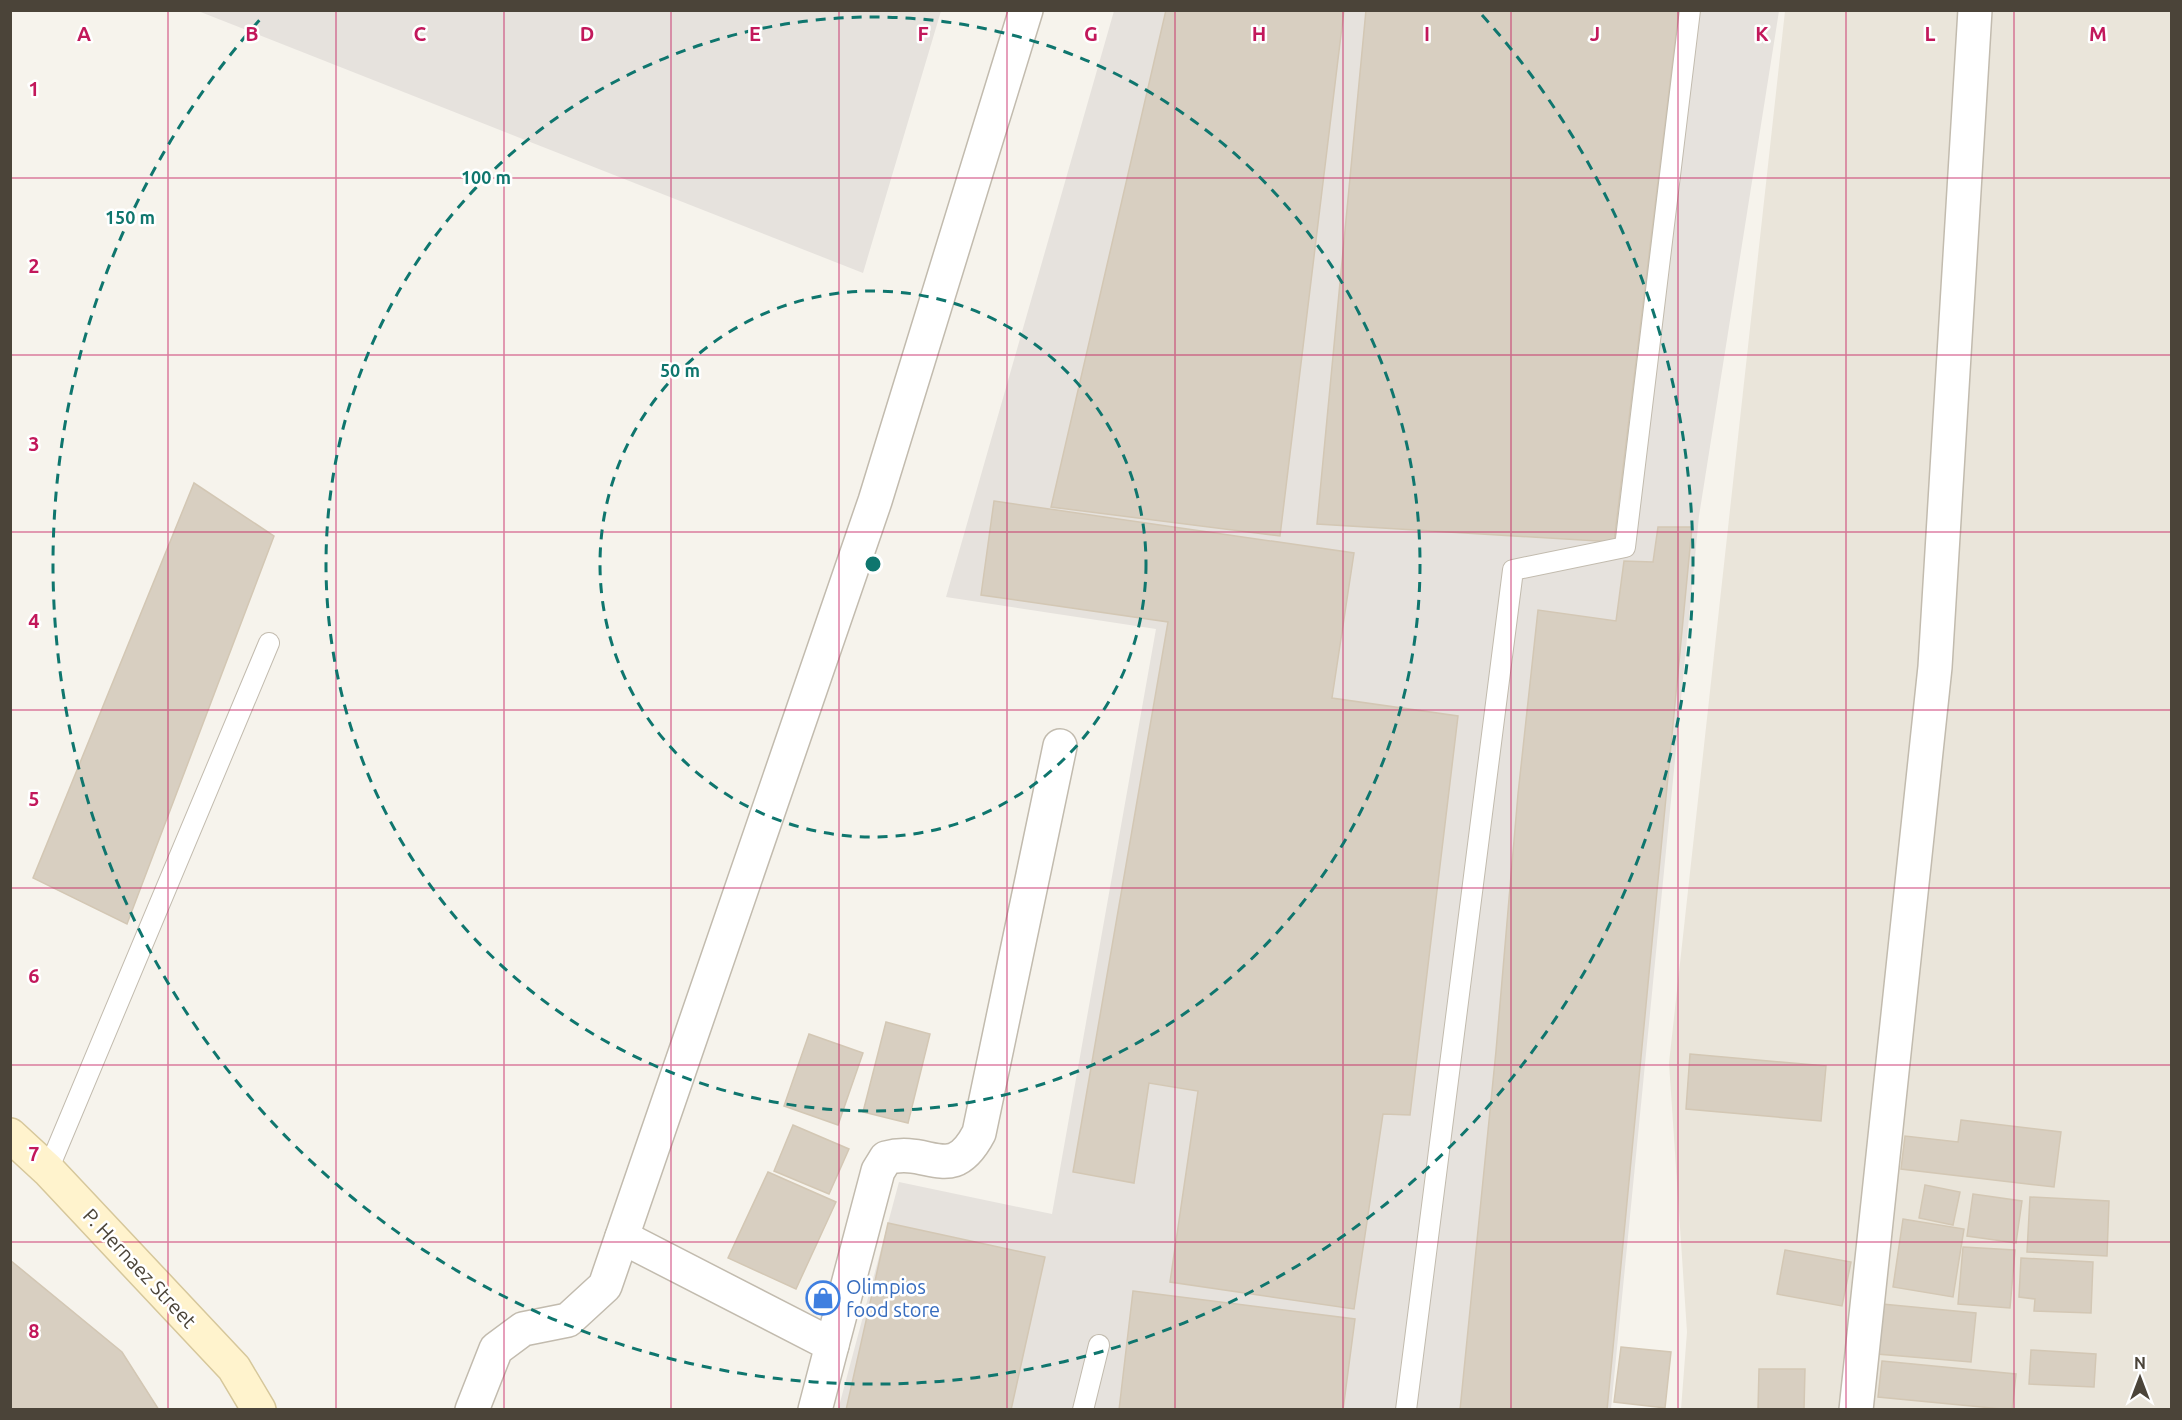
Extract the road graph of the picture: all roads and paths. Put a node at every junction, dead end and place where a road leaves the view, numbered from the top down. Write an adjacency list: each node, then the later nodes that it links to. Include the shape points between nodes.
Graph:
1 (1026, 10): 8 (street, via 875,501)
2 (1690, 10): 15 (lane, via 1625,547 1513,570)
3 (1975, 10): 16 (street, via 1935,667)
4 (269, 644): 7 (lane)
5 (1060, 746): 9 (street, via 979,1133 969,1152 957,1161 902,1154 886,1158 878,1171)
6 (10, 1135): 7 (main road, P. Hernaez Street)
7 (48, 1170): 11 (main road, P. Hernaez Street, via 234,1368)
8 (622, 1237): 9 (street); 12 (street, via 605,1286 568,1320 523,1329 496,1349)
9 (832, 1345): 13 (street)
10 (1099, 1345): 14 (lane)
11 (254, 1406)
12 (472, 1410)
13 (815, 1410)
14 (1083, 1410)
15 (1406, 1410)
16 (1856, 1410)

